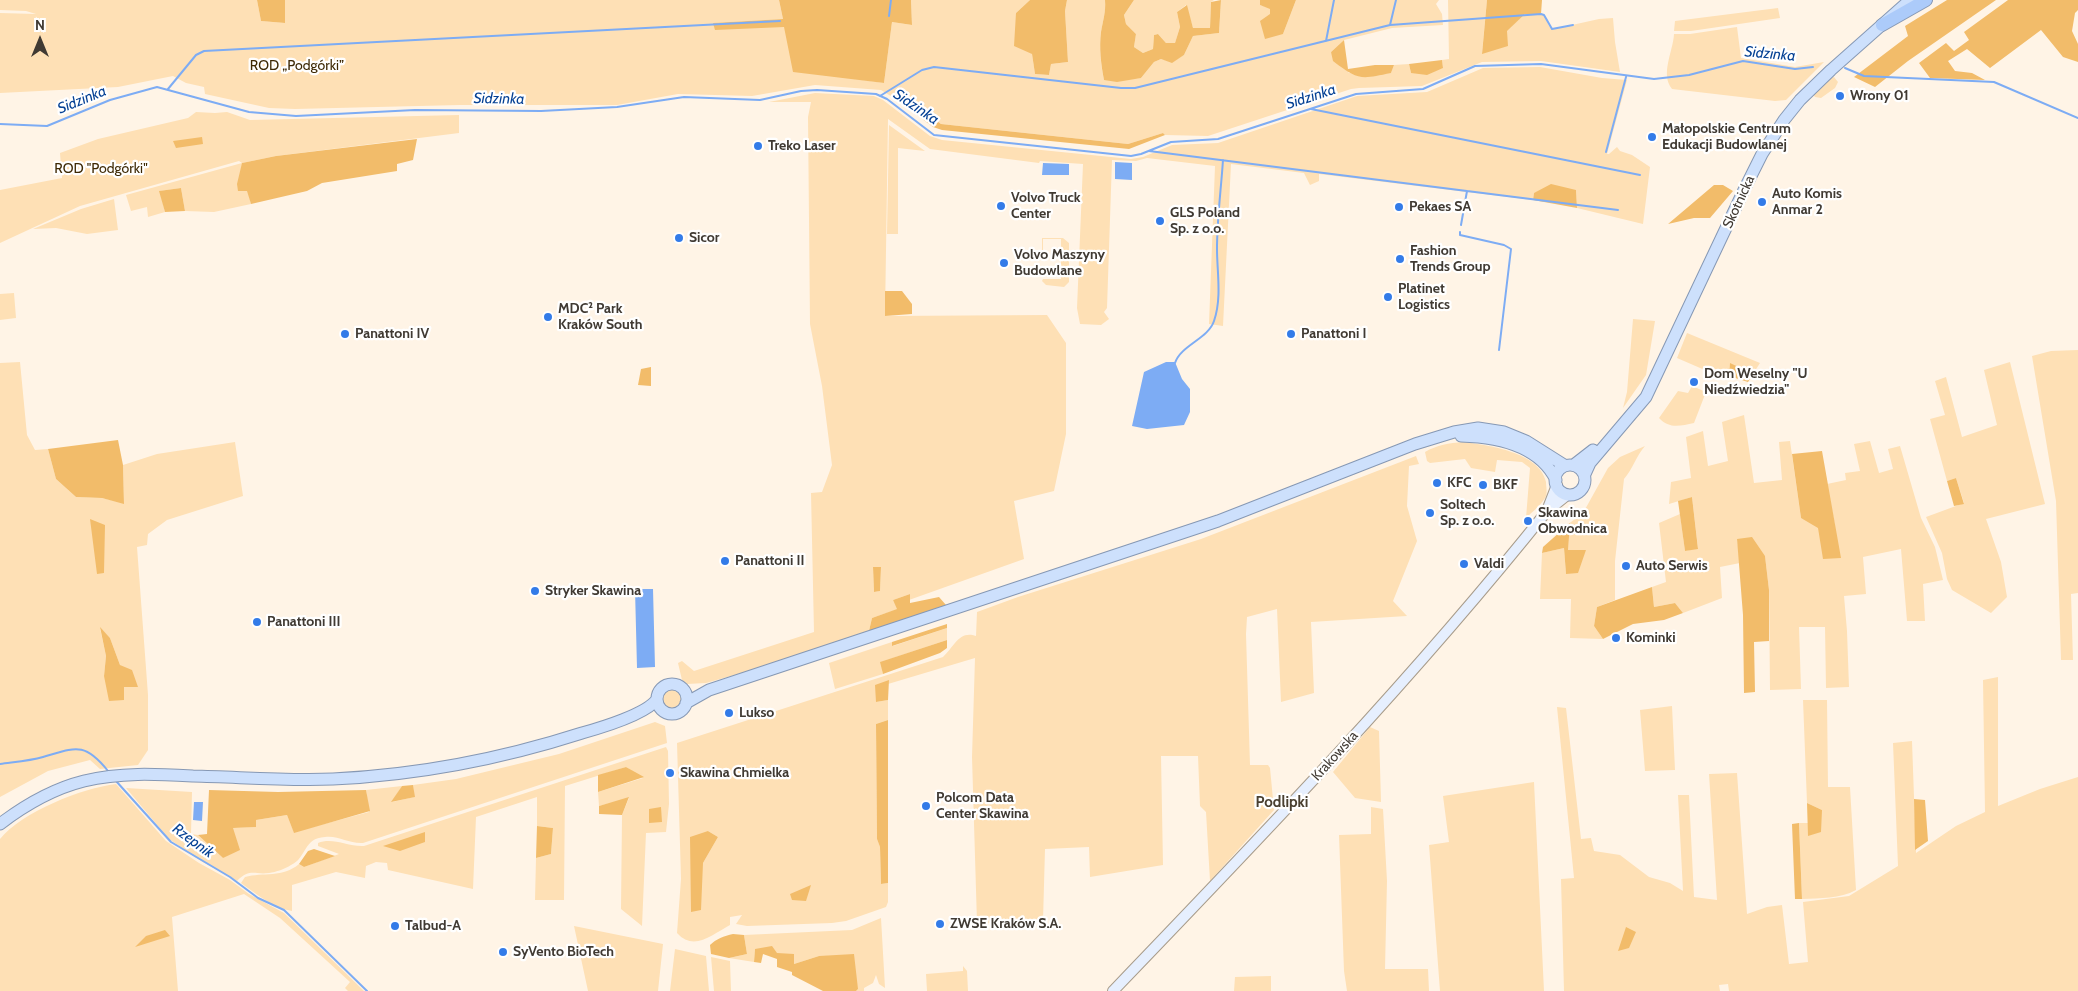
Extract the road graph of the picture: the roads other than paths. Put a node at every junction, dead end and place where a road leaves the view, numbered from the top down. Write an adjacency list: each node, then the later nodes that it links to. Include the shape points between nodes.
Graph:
1 (1910, 0): 3 (main road, Skotnicka)
2 (1926, 0): 3 (highway)
3 (1882, 24): 4 (main road, Skotnicka, via 1804,96 1772,138 1746,185 1664,362)
4 (1612, 433): 6 (main road, via 1582,460); 7 (main road)
5 (1436, 438): 6 (main road, via 1476,428 1498,431 1526,441); 8 (main road, via 1501,440 1534,456 1548,467); 12 (main road, via 1209,525)
6 (1569, 465): 7 (main road); 8 (main road, via 1556,473)
7 (1585, 474): 9 (main road, via 1581,491)
8 (1556, 483): 9 (main road); 10 (main road, Krakowska)
9 (1567, 495): 10 (main road, Krakowska)
10 (1547, 511): 18 (main road, Krakowska, via 1348,742)
11 (684, 690): 12 (main road); 13 (main road, via 668,685 661,689); 14 (main road)
12 (709, 690): 14 (main road)
13 (657, 699): 15 (main road); 16 (main road)
14 (686, 703): 15 (main road, via 677,714)
15 (661, 710): 16 (main road)
16 (633, 715): 17 (main road, via 522,751 420,771 323,779 103,777 49,794)
17 (0, 824)
18 (1113, 991)

